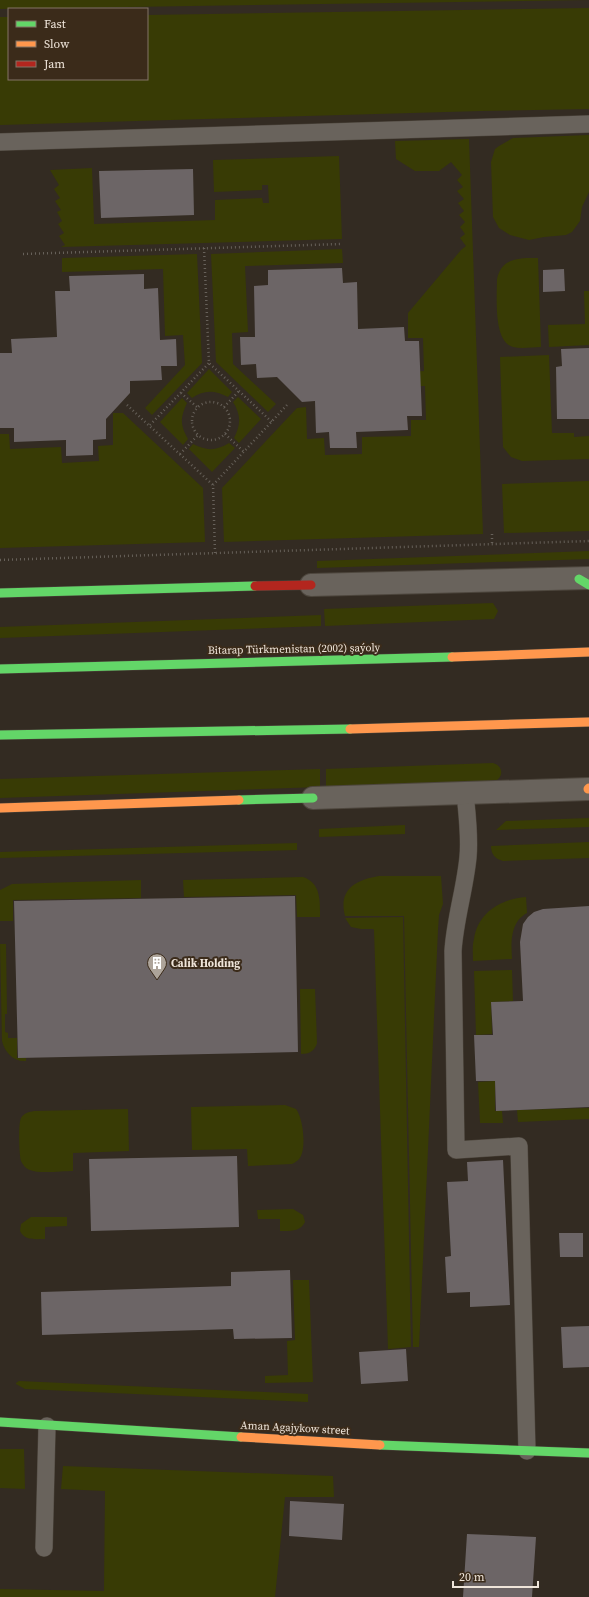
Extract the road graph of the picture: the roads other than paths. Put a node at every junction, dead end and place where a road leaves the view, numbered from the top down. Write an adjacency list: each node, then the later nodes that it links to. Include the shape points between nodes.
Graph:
1 (589, 124): 2 (lane)
2 (0, 142)
3 (586, 581): 4 (street)
4 (311, 585): 5 (main road)
5 (0, 593)
6 (589, 652): 7 (main road, Bitarap Türkmenistan (2002) şaýoly)
7 (0, 669)
8 (589, 722): 9 (main road)
9 (0, 735)
10 (589, 789): 11 (street)
11 (466, 793): 12 (street); 16 (lane, via 468,857 454,932 453,951 456,1150 519,1146)
12 (313, 798): 13 (main road)
13 (0, 808)
14 (0, 1422): 15 (main road, Aman Agajykow street)
15 (47, 1426): 16 (main road, Aman Agajykow street); 18 (lane)
16 (527, 1451): 17 (main road, Aman Agajykow street)
17 (589, 1453)
18 (44, 1548)

